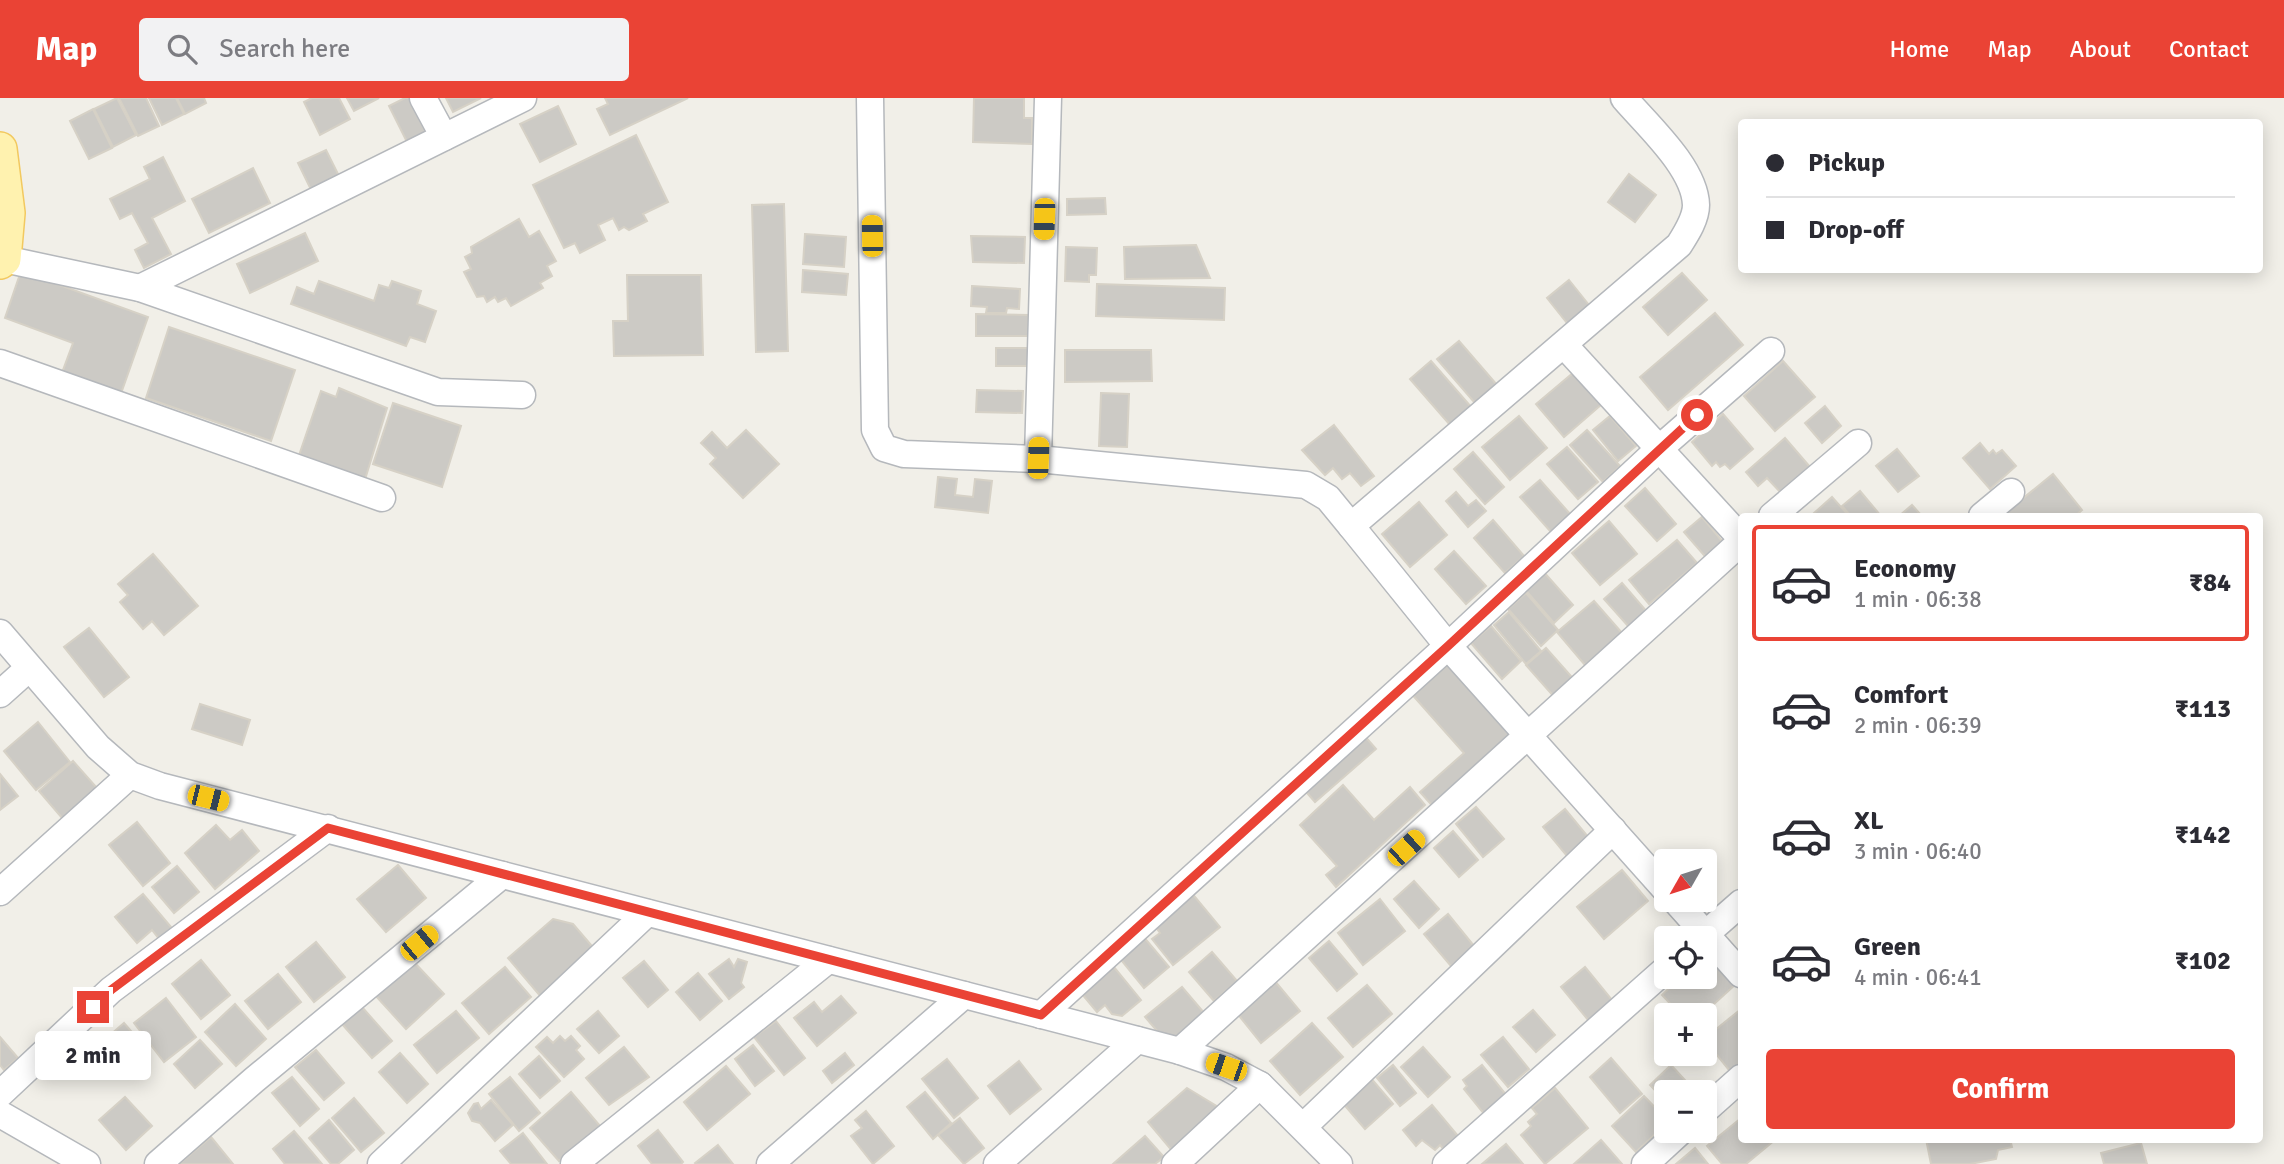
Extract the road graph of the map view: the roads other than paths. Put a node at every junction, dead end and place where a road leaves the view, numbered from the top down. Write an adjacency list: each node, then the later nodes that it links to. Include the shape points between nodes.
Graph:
1 (423, 98): 6 (street)
2 (523, 98): 6 (street)
3 (870, 98): 16 (street, via 874,430 884,448 904,454)
4 (1048, 98): 16 (street)
5 (1624, 98): 10 (street, via 1689,175 1696,206 1679,245)
6 (444, 137): 9 (street)
7 (0, 149): 8 (main road, via 8,213)
8 (2, 261): 9 (street)
9 (140, 288): 13 (street, via 438,392)
10 (1565, 346): 15 (street); 21 (street)
11 (1771, 351): 15 (street)
12 (0, 363): 18 (street)
13 (522, 395)
14 (1858, 443): 19 (street)
15 (1660, 448): 22 (street); 25 (street)
16 (1038, 458): 21 (street, via 1306,485 1328,498)
17 (2011, 492): 20 (street)
18 (382, 498)
19 (1776, 513)
20 (1986, 513)
21 (1351, 526): 25 (street)
22 (1738, 537)
23 (1738, 543): 28 (street)
24 (0, 633): 26 (street)
25 (1448, 646): 28 (street); 45 (street)
26 (29, 668): 27 (street); 29 (street, via 98,747)
27 (0, 694)
28 (1530, 737): 31 (street); 47 (street)
29 (130, 775): 30 (street); 34 (street)
30 (328, 828): 32 (street); 50 (street, via 111,990)
31 (1613, 830): 33 (street); 53 (street)
32 (502, 875): 37 (street); 56 (street)
33 (1654, 876)
34 (0, 892)
35 (1738, 906): 39 (street)
36 (1684, 912): 38 (street)
37 (647, 913): 41 (street); 57 (street)
38 (1695, 926)
39 (1715, 926)
40 (1717, 950): 42 (street)
41 (828, 960): 44 (street); 58 (street)
42 (1738, 971)
43 (1654, 980): 63 (street)
44 (964, 995): 45 (street); 59 (street)
45 (1041, 1015): 46 (street)
46 (1137, 1040): 47 (street); 60 (street)
47 (1180, 1051): 49 (street)
48 (1738, 1081): 51 (street)
49 (1260, 1085): 53 (street); 61 (street)
50 (0, 1094)
51 (1717, 1099)
52 (0, 1114): 55 (street)
53 (1304, 1126): 62 (street)
54 (1668, 1143): 64 (street)
55 (87, 1164)
56 (158, 1164)
57 (381, 1164)
58 (574, 1164)
59 (770, 1164)
60 (997, 1164)
61 (1175, 1164)
62 (1339, 1164)
63 (1446, 1164)
64 (1645, 1164)

